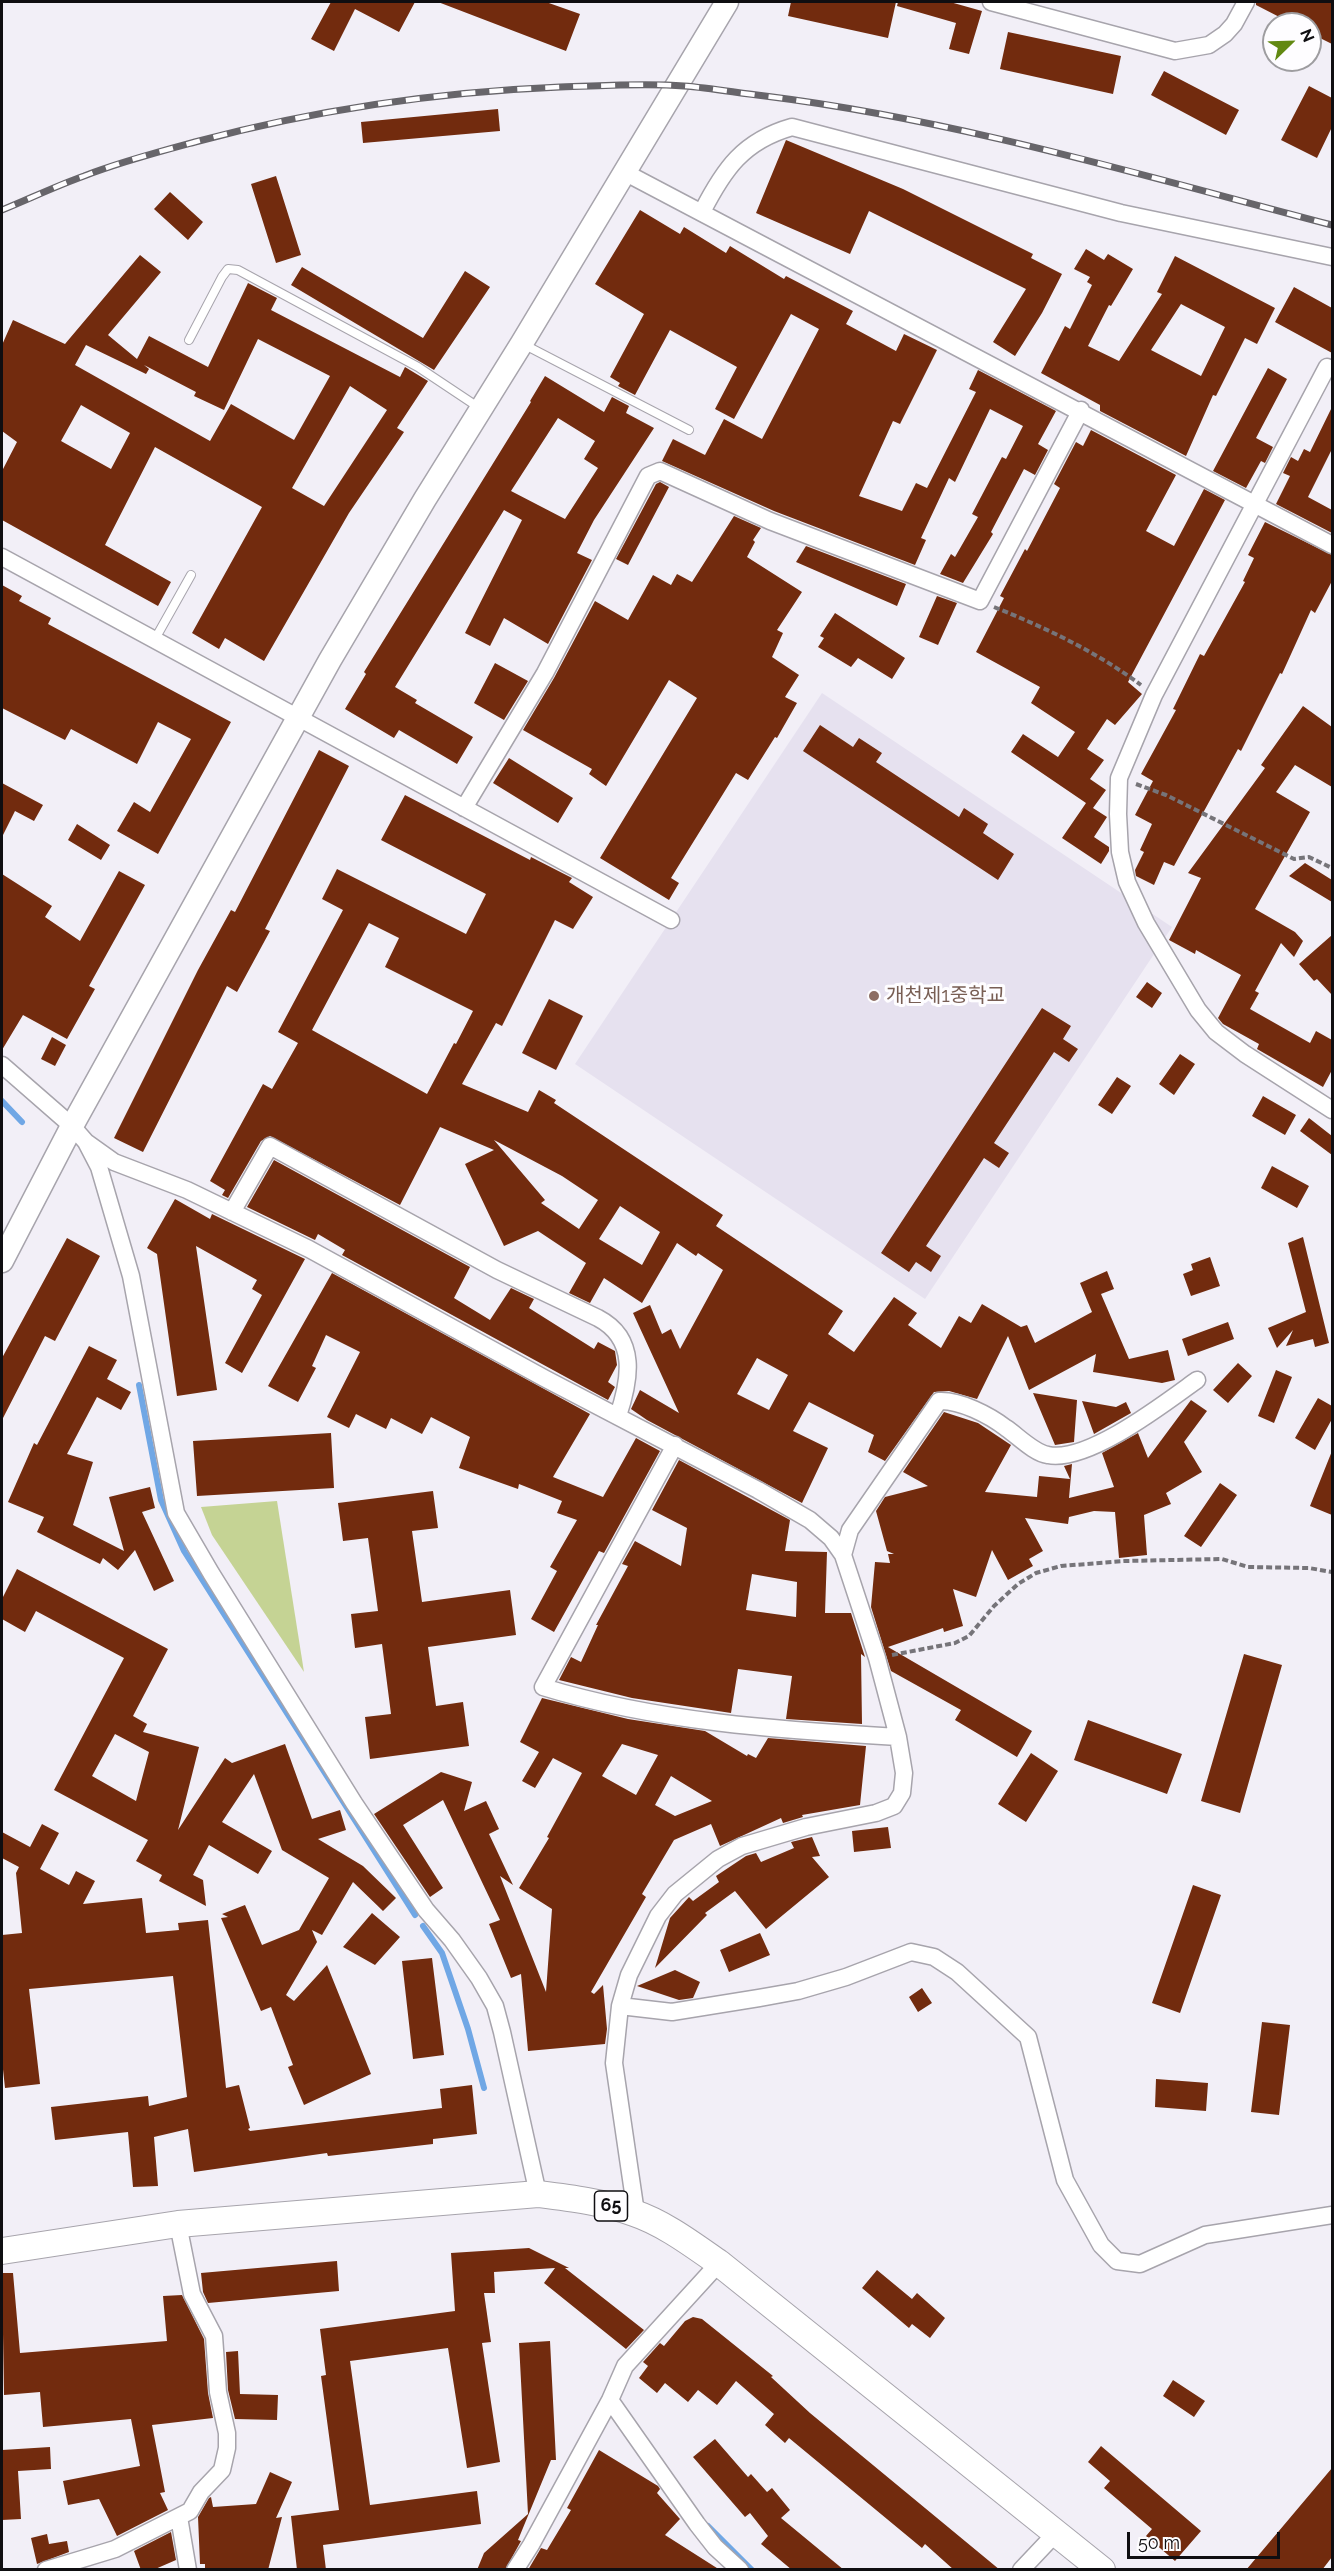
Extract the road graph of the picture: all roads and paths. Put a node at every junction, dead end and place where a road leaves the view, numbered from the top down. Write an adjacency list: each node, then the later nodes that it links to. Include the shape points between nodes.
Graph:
1 (727, 2): 4 (main road)
2 (991, 2): 3 (street, via 1175,51 1209,45 1225,34)
3 (1246, 2)
4 (626, 173): 5 (street); 8 (main road)
5 (702, 212): 6 (street, via 717,182 747,148 792,127 1121,213); 11 (street)
6 (1332, 257)
7 (189, 340): 10 (lane, via 222,277 228,270 238,270 418,367)
8 (522, 343): 10 (main road); 12 (lane)
9 (1326, 367): 13 (street)
10 (481, 410): 20 (main road)
11 (1081, 410): 13 (street); 17 (street)
12 (689, 430)
13 (1256, 502): 14 (street); 19 (street)
14 (1332, 544)
15 (2, 557): 18 (street)
16 (191, 575): 18 (lane)
17 (980, 601): 19 (path, via 1079,644); 22 (street, via 770,521 660,471 648,476 544,673)
18 (155, 639): 20 (street)
19 (1154, 695): 21 (street)
20 (297, 718): 22 (street); 27 (main road)
21 (1119, 778): 23 (path, via 1166,795 1294,859 1309,857); 26 (street, via 1120,852 1127,882 1146,923 1198,1010 1216,1032)
22 (464, 808): 24 (street)
23 (1332, 868)
24 (671, 920)
25 (2, 1065): 27 (street)
26 (1332, 1110)
27 (79, 1134): 28 (street, via 114,1162); 29 (main road); 38 (street, via 99,1167 131,1276 176,1513 354,1803 495,2006)
28 (232, 1212): 31 (street, via 309,1249); 31 (street, via 270,1146 497,1270 611,1324 627,1351 625,1394)
29 (2, 1261)
30 (1197, 1380): 33 (street, via 1100,1443 1047,1456 991,1418 949,1401 939,1401 850,1530)
31 (618, 1416): 32 (street)
32 (675, 1445): 33 (street, via 810,1520); 36 (street, via 543,1687 627,1709 790,1730)
33 (843, 1555): 35 (street)
34 (1332, 1572): 35 (path, via 1248,1567 1222,1559 1061,1566 1036,1573 1018,1584 969,1636 955,1643)
35 (877, 1658): 36 (street)
36 (898, 1737): 37 (street, via 904,1773 902,1793 894,1806 742,1846 695,1875 658,1916 629,1975)
37 (620, 2006): 39 (street, via 614,2063); 40 (street, via 672,2012 798,1991 911,1952 934,1957 957,1972 1028,2037 1065,2180 1101,2245 1118,2261 1140,2264 1205,2235)
38 (538, 2194): 39 (main road, 65); 41 (main road, 65)
39 (636, 2213): 43 (main road, 65)
40 (1332, 2215)
41 (178, 2224): 42 (main road, 65); 45 (street, via 192,2294 214,2336 227,2440 222,2470 190,2511)
42 (2, 2251)
43 (719, 2263): 44 (street, via 625,2366); 46 (main road, 65)
44 (610, 2400): 49 (street); 50 (street, via 697,2524)
45 (179, 2517): 47 (street, via 115,2548); 48 (street)
46 (1056, 2534): 51 (street); 52 (main road, 65)
47 (46, 2570)
48 (188, 2570)
49 (515, 2570)
50 (740, 2570)
51 (1021, 2570)
52 (1102, 2570)

